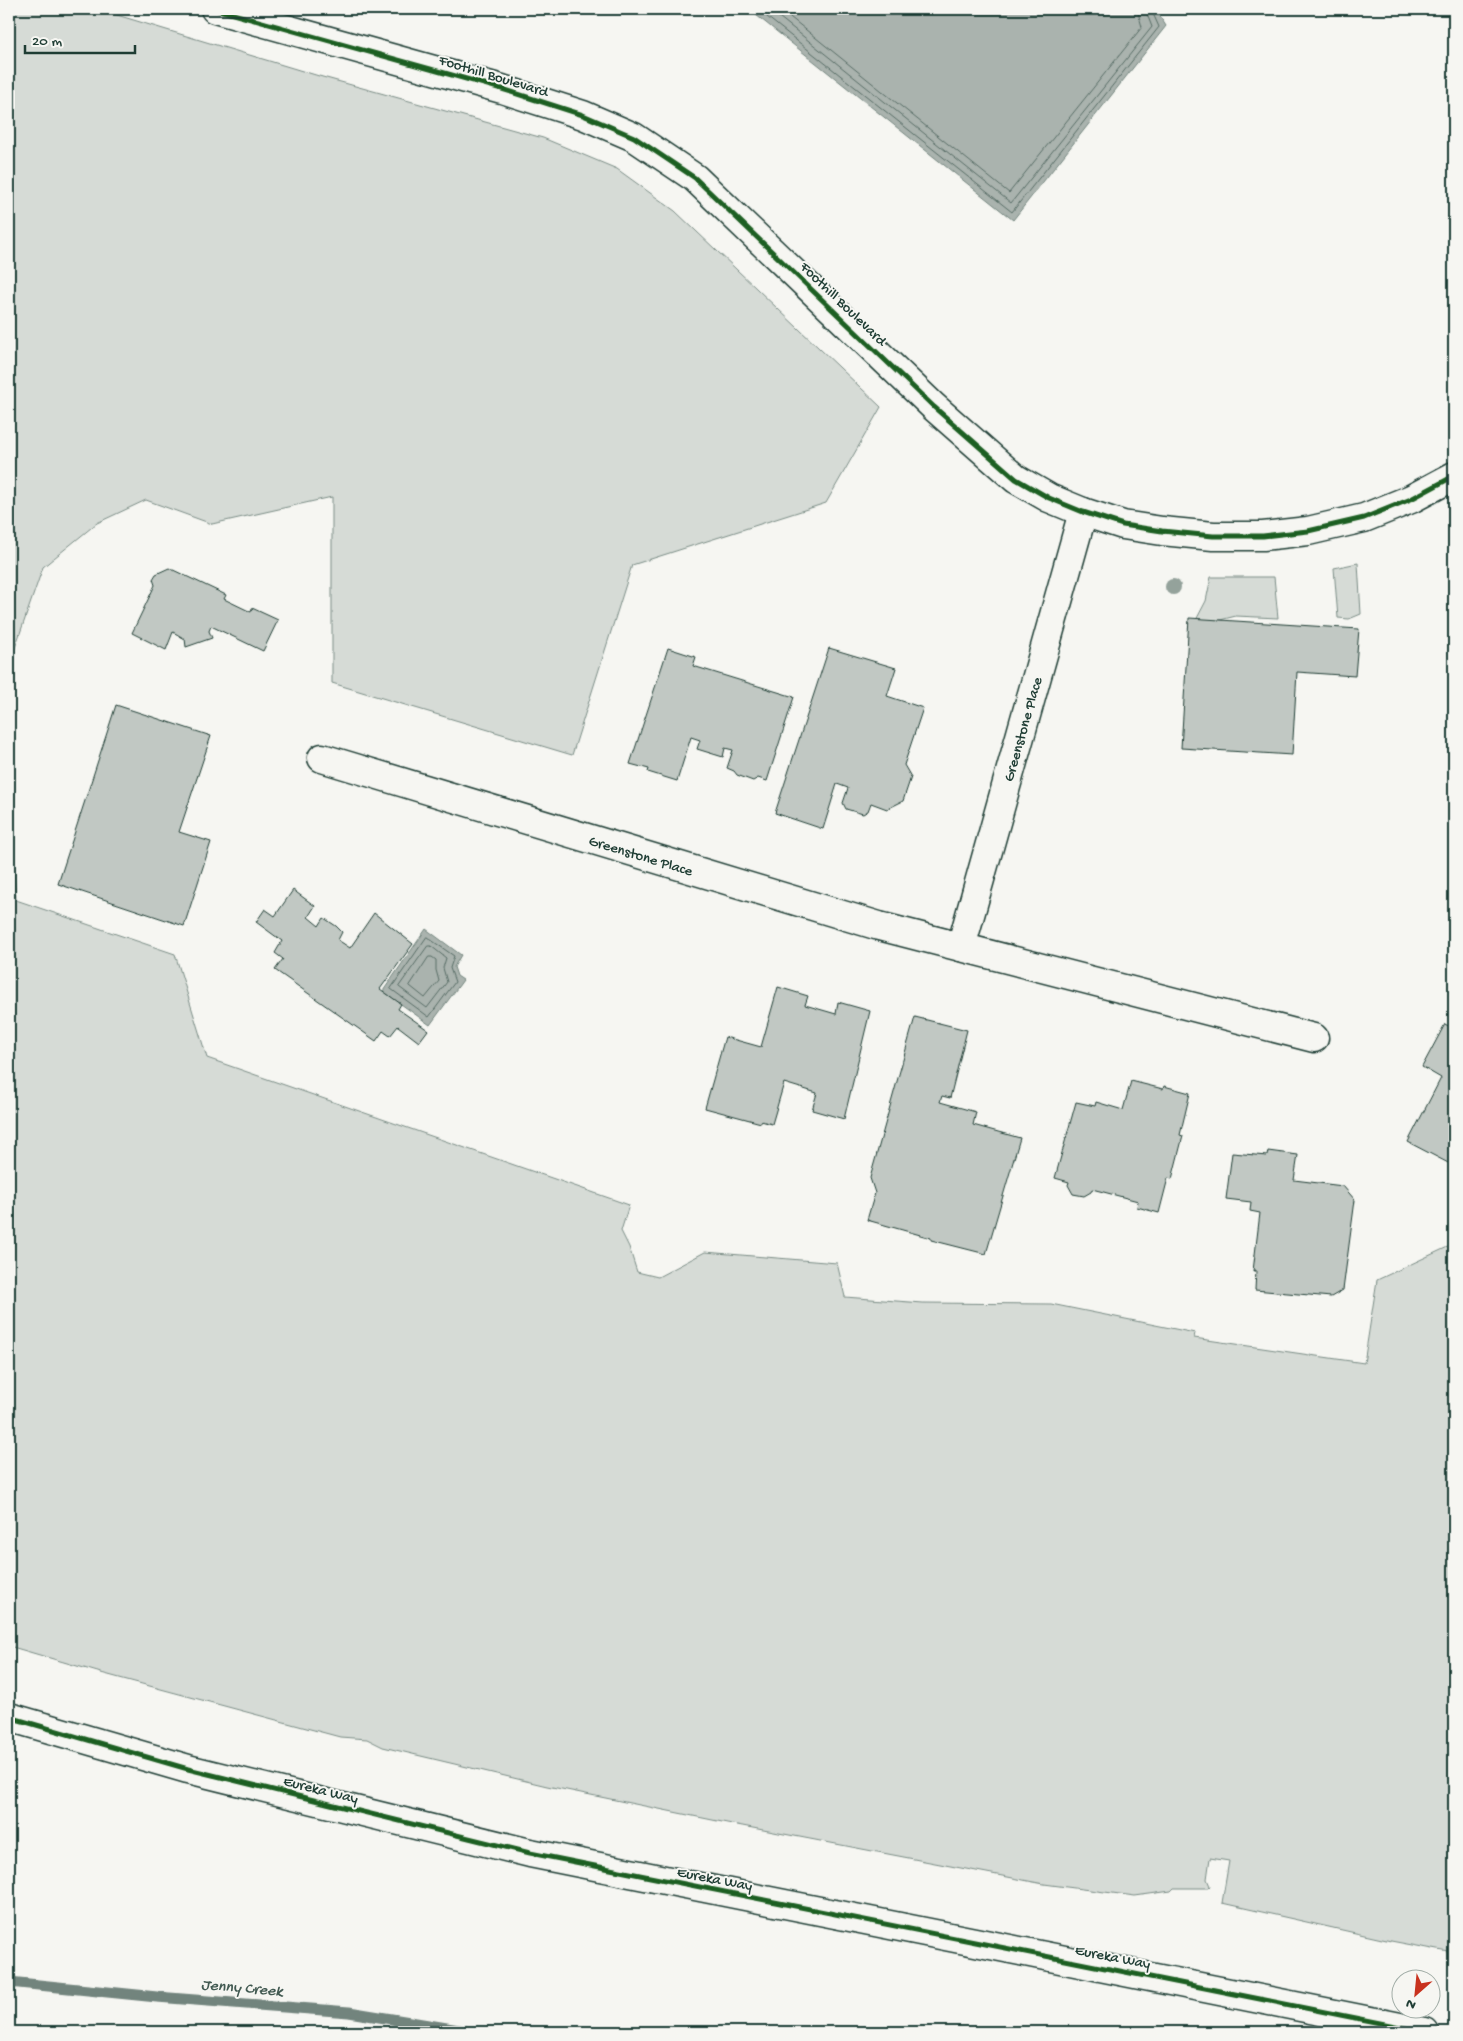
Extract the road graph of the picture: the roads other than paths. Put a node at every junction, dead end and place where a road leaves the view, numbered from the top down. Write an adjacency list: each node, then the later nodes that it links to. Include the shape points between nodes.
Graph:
1 (215, 9): 3 (main road, Foothill Boulevard, via 502,89 583,115 634,137 695,178 934,407 1016,479)
2 (1454, 476): 3 (main road, Foothill Boulevard, via 1411,499 1364,518 1308,532 1213,536 1162,532 1123,525)
3 (1083, 512): 5 (main road, Greenstone Place)
4 (322, 758): 5 (main road, Greenstone Place, via 796,902)
5 (961, 947): 6 (main road, Greenstone Place)
6 (1314, 1038)
7 (9, 1717): 8 (main road, Eureka Way, via 188,1770 530,1853)
8 (1425, 2032)

